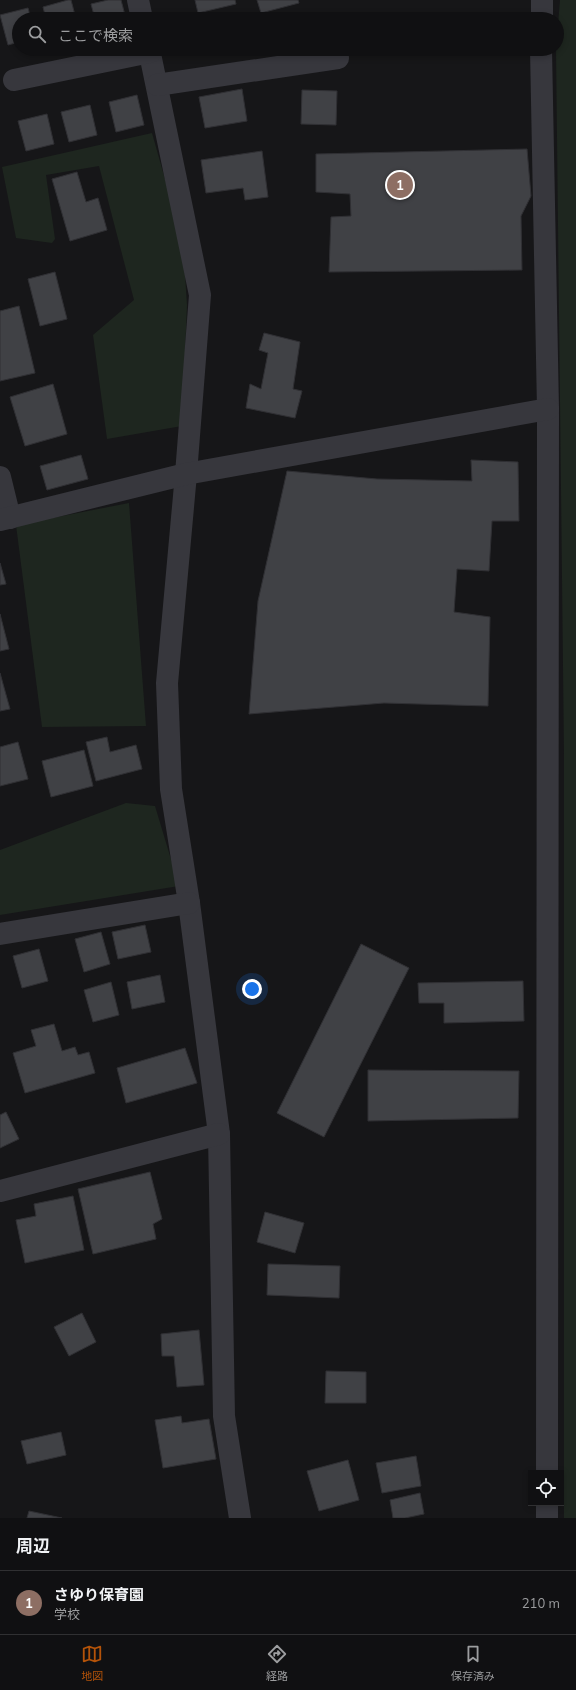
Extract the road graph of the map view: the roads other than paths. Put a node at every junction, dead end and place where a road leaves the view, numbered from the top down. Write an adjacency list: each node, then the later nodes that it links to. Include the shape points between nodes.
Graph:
1 (138, 0): 3 (street)
2 (542, 0): 4 (street)
3 (141, 12)
4 (542, 12)
5 (123, 56): 9 (street)
6 (151, 56): 10 (street)
7 (541, 56): 11 (street)
8 (338, 58): 10 (street)
9 (14, 80)
10 (157, 85): 12 (street, via 200,294)
11 (548, 409): 12 (street); 19 (street)
12 (186, 474): 14 (street); 15 (street, via 167,683 171,789)
13 (0, 477): 14 (street)
14 (5, 519)
15 (189, 903): 16 (street); 17 (street)
16 (0, 934)
17 (220, 1134): 18 (street); 21 (street, via 224,1416)
18 (0, 1190)
19 (547, 1470)
20 (547, 1506): 22 (street)
21 (240, 1518)
22 (547, 1518)

